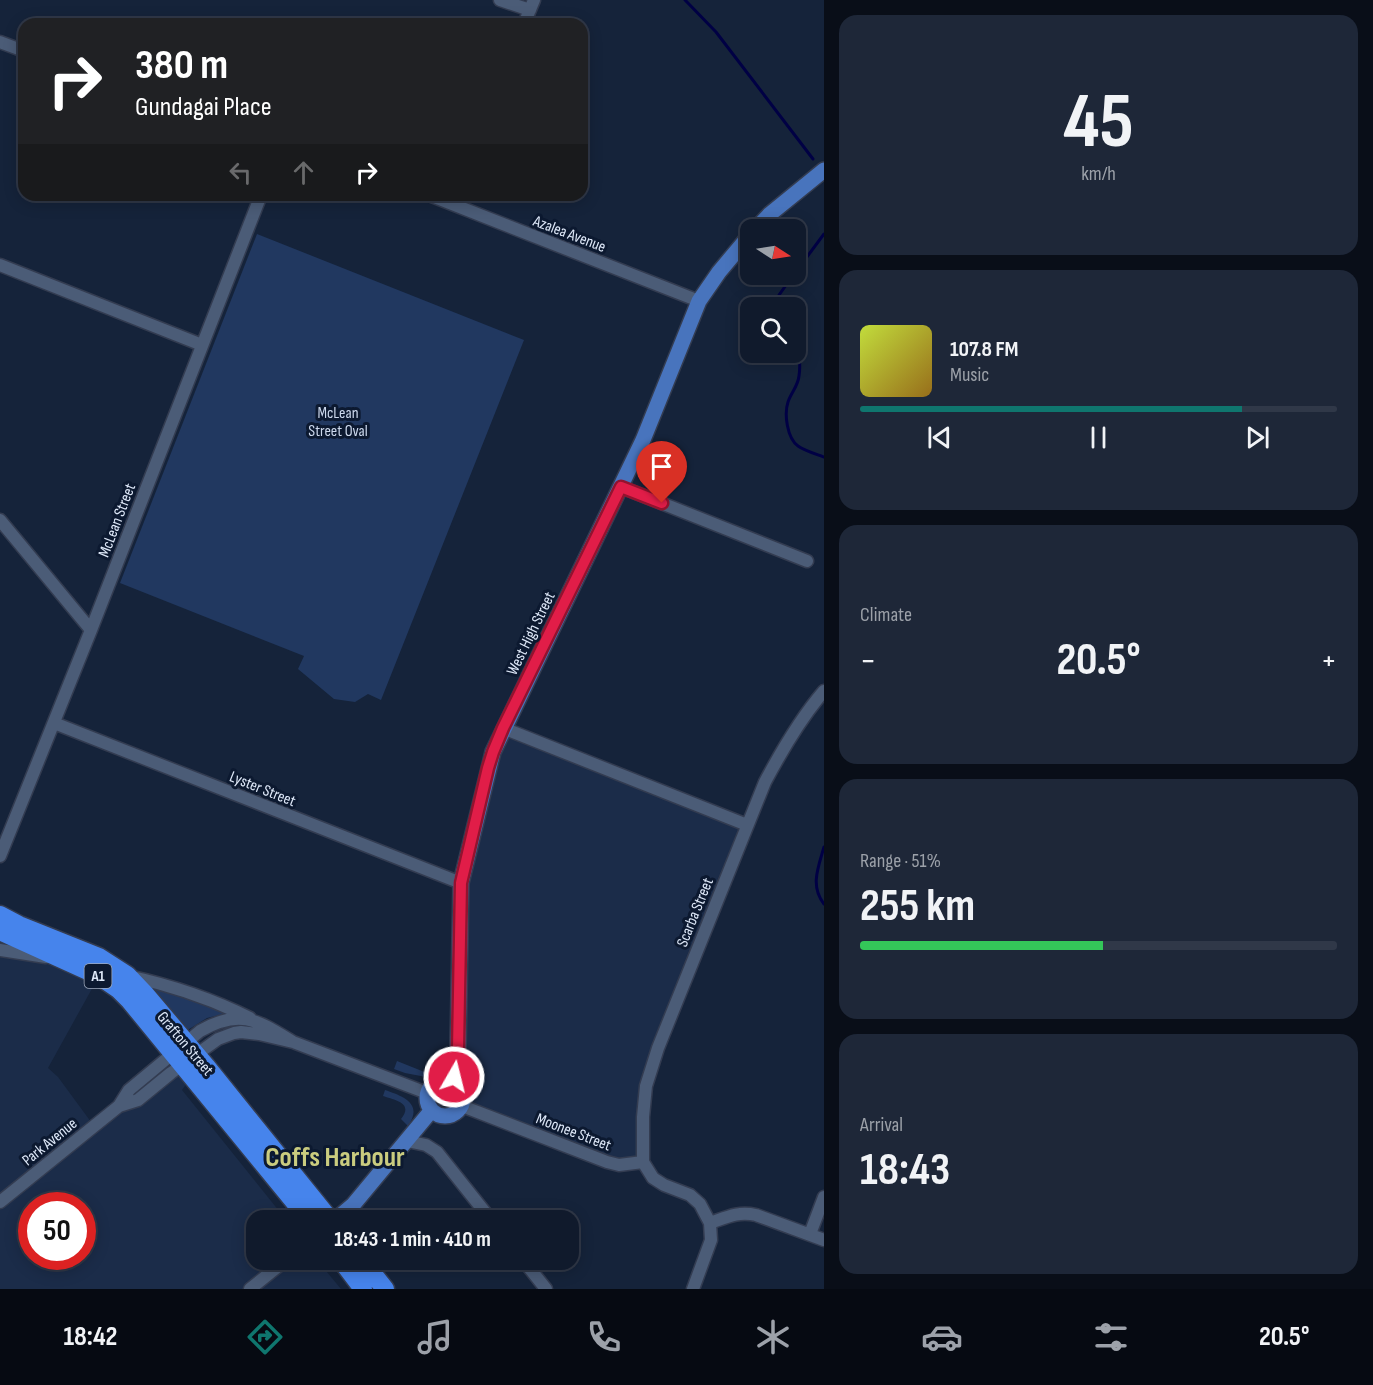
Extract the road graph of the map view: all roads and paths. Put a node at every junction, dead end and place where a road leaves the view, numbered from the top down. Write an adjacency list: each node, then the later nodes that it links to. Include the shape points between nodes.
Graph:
1 (500, 0): 2 (street)
2 (532, 5)
3 (0, 42): 4 (street)
4 (18, 49)
5 (824, 170): 8 (main road)
6 (259, 201): 12 (street, McLean Street)
7 (458, 201): 11 (street, Azalea Avenue)
8 (765, 219)
9 (740, 247): 11 (main road, West High Street)
10 (0, 265): 12 (street)
11 (699, 301): 13 (main road, West High Street)
12 (202, 345): 16 (street, McLean Street)
13 (621, 487): 15 (street); 19 (main road, West High Street)
14 (0, 520): 16 (street)
15 (807, 561)
16 (91, 630): 18 (street, McLean Street)
17 (824, 691): 20 (street, Scarba Street, via 783,748)
18 (54, 723): 21 (street, McLean Street); 23 (street, Lyster Street)
19 (503, 728): 20 (street); 23 (main road, West High Street, via 488,768)
20 (747, 825): 37 (street, Scarba Street, via 646,1086)
21 (3, 840): 22 (street, McLean Street)
22 (0, 856)
23 (461, 883): 32 (main road, West High Street, via 458,1049)
24 (0, 915): 28 (highway, Grafton Street / A1, via 99,957)
25 (0, 931): 27 (highway, Grafton Street / A1)
26 (0, 950): 27 (street)
27 (62, 959): 31 (highway, Grafton Street / A1, via 99,976 118,990)
28 (127, 975): 29 (street, via 194,995); 31 (highway, Grafton Street / A1, via 146,995)
29 (257, 1021): 30 (street, Park Avenue); 31 (street, Park Avenue, via 225,1020 200,1031)
30 (293, 1041): 31 (street, Park Avenue, via 241,1032); 33 (street)
31 (185, 1054): 39 (street, Park Avenue, via 129,1090 119,1106); 40 (highway, Grafton Street / A1); 41 (highway, Grafton Street / A1)
32 (452, 1081): 33 (main road, via 437,1081); 34 (main road, via 463,1094)
33 (427, 1093): 35 (main road, via 426,1103)
34 (462, 1106): 35 (main road, via 448,1117); 37 (street, Moonee Street, via 607,1162)
35 (431, 1111): 36 (main road)
36 (407, 1141): 42 (main road); 43 (street, via 437,1152)
37 (643, 1162): 44 (street, via 653,1178 700,1204)
38 (824, 1197): 45 (street)
39 (0, 1202)
40 (302, 1210)
41 (323, 1210)
42 (347, 1210)
43 (483, 1210)
44 (710, 1223): 45 (street, via 747,1213); 55 (street, via 711,1240)
45 (810, 1234): 46 (street)
46 (824, 1240)
47 (274, 1270): 51 (street)
48 (349, 1270): 52 (highway)
49 (370, 1270): 53 (highway)
50 (531, 1270): 54 (street)
51 (250, 1289)
52 (363, 1289)
53 (385, 1289)
54 (546, 1289)
55 (693, 1289)

